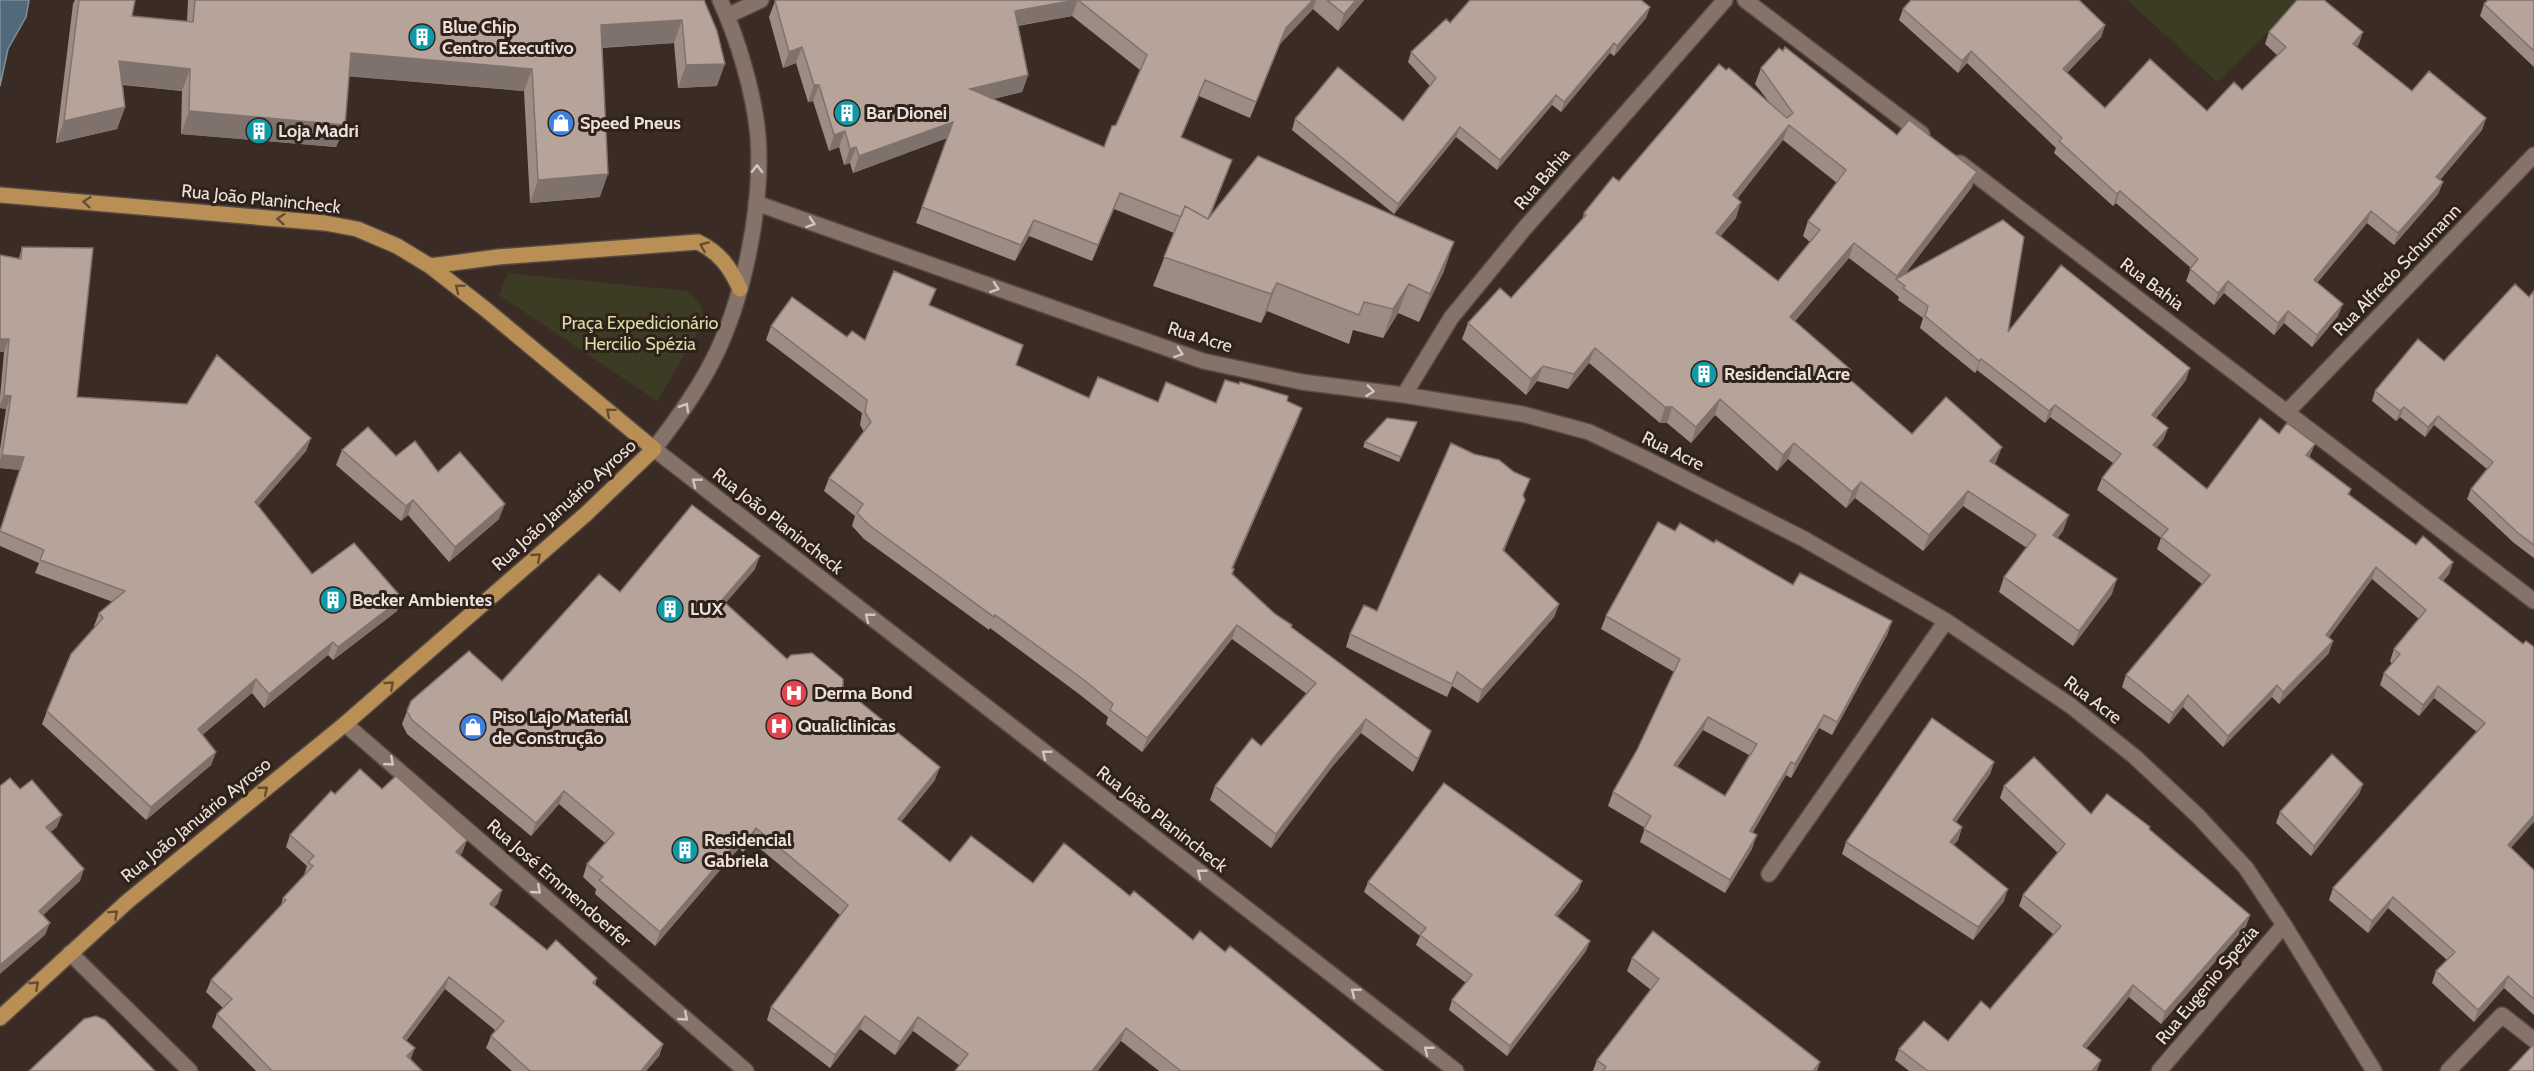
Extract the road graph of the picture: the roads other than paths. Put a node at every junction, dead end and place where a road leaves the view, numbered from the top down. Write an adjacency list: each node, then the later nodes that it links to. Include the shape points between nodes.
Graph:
1 (720, 0): 5 (street, Rua João Januário Ayroso)
2 (761, 0): 5 (street)
3 (1725, 0): 11 (street, Rua Bahia, via 1451,318)
4 (1745, 0): 12 (street, Rua Bahia)
5 (727, 16): 8 (street, Rua João Januário Ayroso, one-way to 5, via 758,136 746,76)
6 (2534, 155): 12 (street, Rua Alfredo Schumann)
7 (0, 195): 9 (main road, Rua João Planincheck, one-way to 7, via 357,229)
8 (756, 203): 10 (street, Rua João Januário Ayroso); 11 (street, Rua Acre, one-way to 11, via 1203,361 1302,382)
9 (430, 266): 10 (main road, one-way to 9, via 723,259 698,242); 13 (main road, Rua João Planincheck, one-way to 9)
10 (740, 289): 13 (street, Rua João Januário Ayroso, one-way to 10, via 712,362)
11 (1404, 395): 15 (street, Rua Acre, via 1522,414 1588,432 1804,539)
12 (2288, 411): 14 (street, Rua Bahia)
13 (654, 450): 16 (main road, Rua João Januário Ayroso, one-way to 13); 24 (street, Rua João Planincheck, one-way to 13)
14 (2534, 601)
15 (1946, 621): 17 (street); 18 (street, Rua Acre, via 2071,706 2135,758 2199,816 2246,868)
16 (345, 724): 19 (main road, Rua João Januário Ayroso, one-way to 16); 23 (street, Rua José Emmendoerfer, one-way to 23)
17 (1769, 874)
18 (2284, 924): 25 (street, Rua Eugenio Spezia); 26 (street, Rua Acre)
19 (70, 952): 20 (main road, Rua João Januário Ayroso, one-way to 19); 22 (street)
20 (0, 1018)
21 (2534, 1040): 27 (street, via 2502,1015)
22 (190, 1071)
23 (746, 1071)
24 (1456, 1071)
25 (2159, 1071)
26 (2374, 1071)
27 (2448, 1071)

